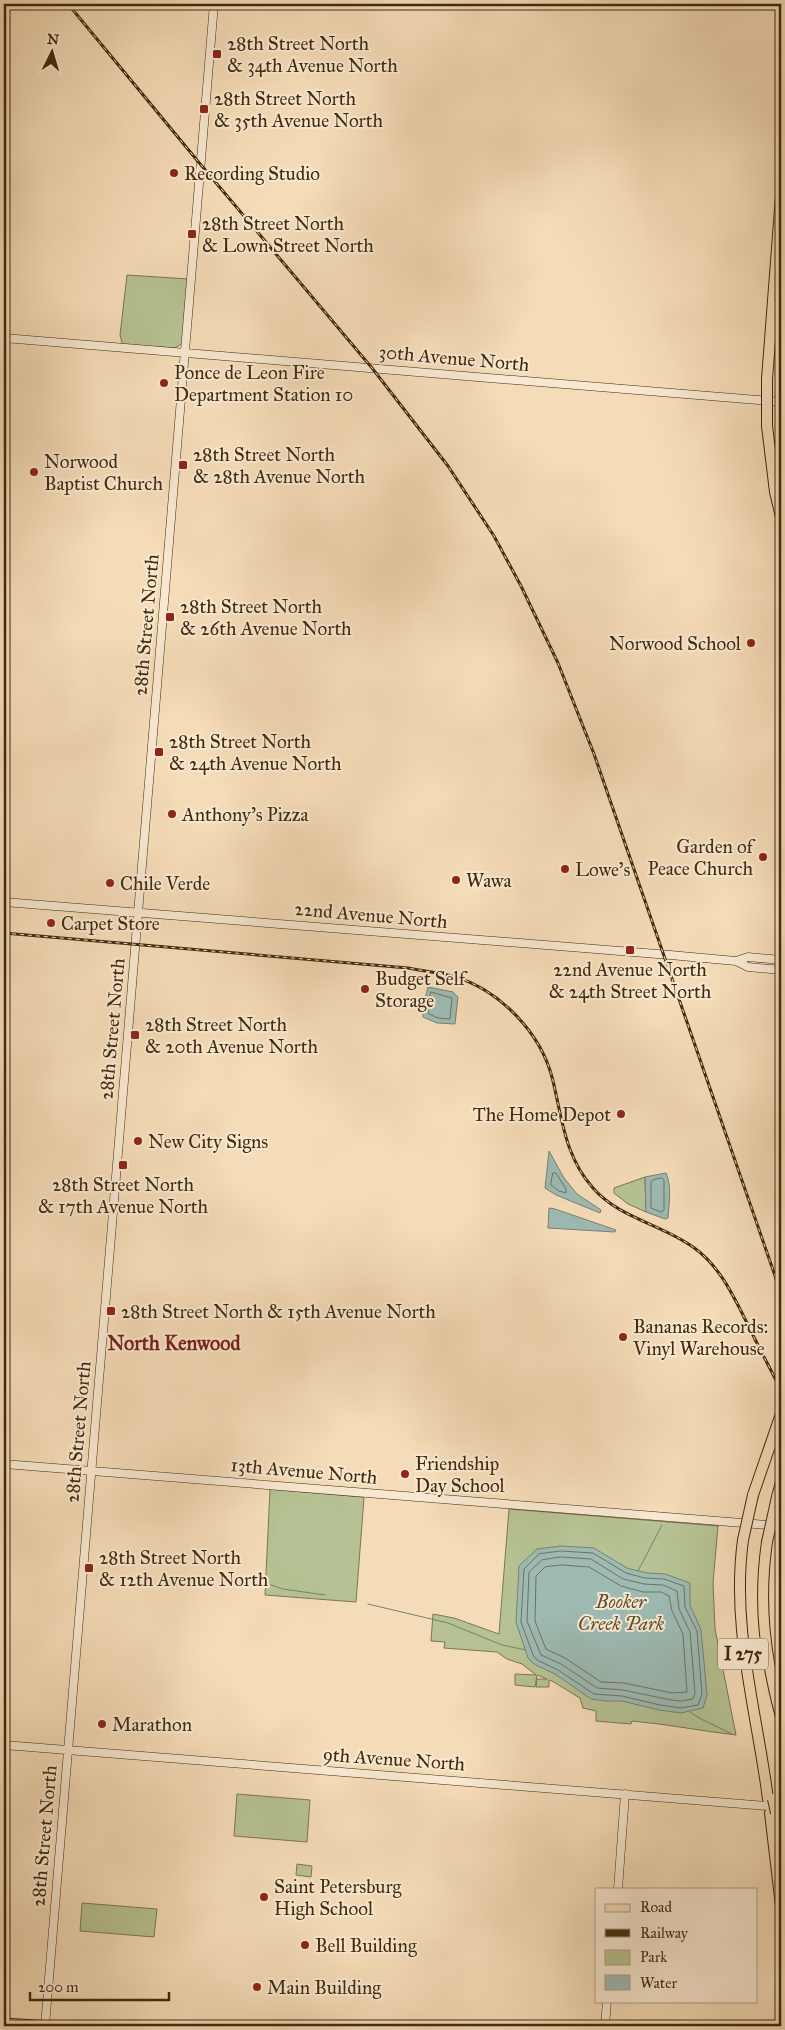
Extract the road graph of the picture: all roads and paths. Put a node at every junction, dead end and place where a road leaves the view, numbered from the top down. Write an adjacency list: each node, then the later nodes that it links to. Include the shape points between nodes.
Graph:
1 (214, 4): 4 (street, 28th Street North)
2 (781, 196): 6 (highway, bridge, via 767,379 767,426)
3 (4, 338): 4 (street, 30th Avenue North)
4 (185, 353): 5 (street, 30th Avenue North); 8 (street, 28th Street North)
5 (781, 402)
6 (781, 517)
7 (4, 902): 8 (street, 22nd Avenue North)
8 (138, 912): 10 (street, 22nd Avenue North); 14 (street, 28th Street North)
9 (781, 960): 10 (street, 22nd Avenue North, via 748,957)
10 (736, 962): 11 (street, 22nd Avenue North, via 748,967)
11 (781, 970)
12 (781, 1415): 21 (highway, I 275, bridge, via 753,1495 739,1577 748,1684 770,1799)
13 (4, 1464): 14 (street, 13th Avenue North)
14 (92, 1469): 16 (street, 13th Avenue North); 19 (street, 28th Street North)
15 (781, 1482): 17 (highway, I 275, bridge, via 762,1578 764,1634 770,1676)
16 (781, 1526)
17 (781, 1717)
18 (4, 1745): 19 (street, 9th Avenue North)
19 (68, 1751): 20 (street, 9th Avenue North); 27 (street, 28th Street North)
20 (625, 1794): 21 (street, 9th Avenue North); 23 (street)
21 (776, 1811): 22 (highway, I 275); 24 (highway)
22 (781, 1831)
23 (618, 1888)
24 (781, 1906)
25 (607, 2002): 29 (street)
26 (4, 2023): 27 (main road)
27 (45, 2026): 28 (main road)
28 (50, 2026)
29 (605, 2026)

